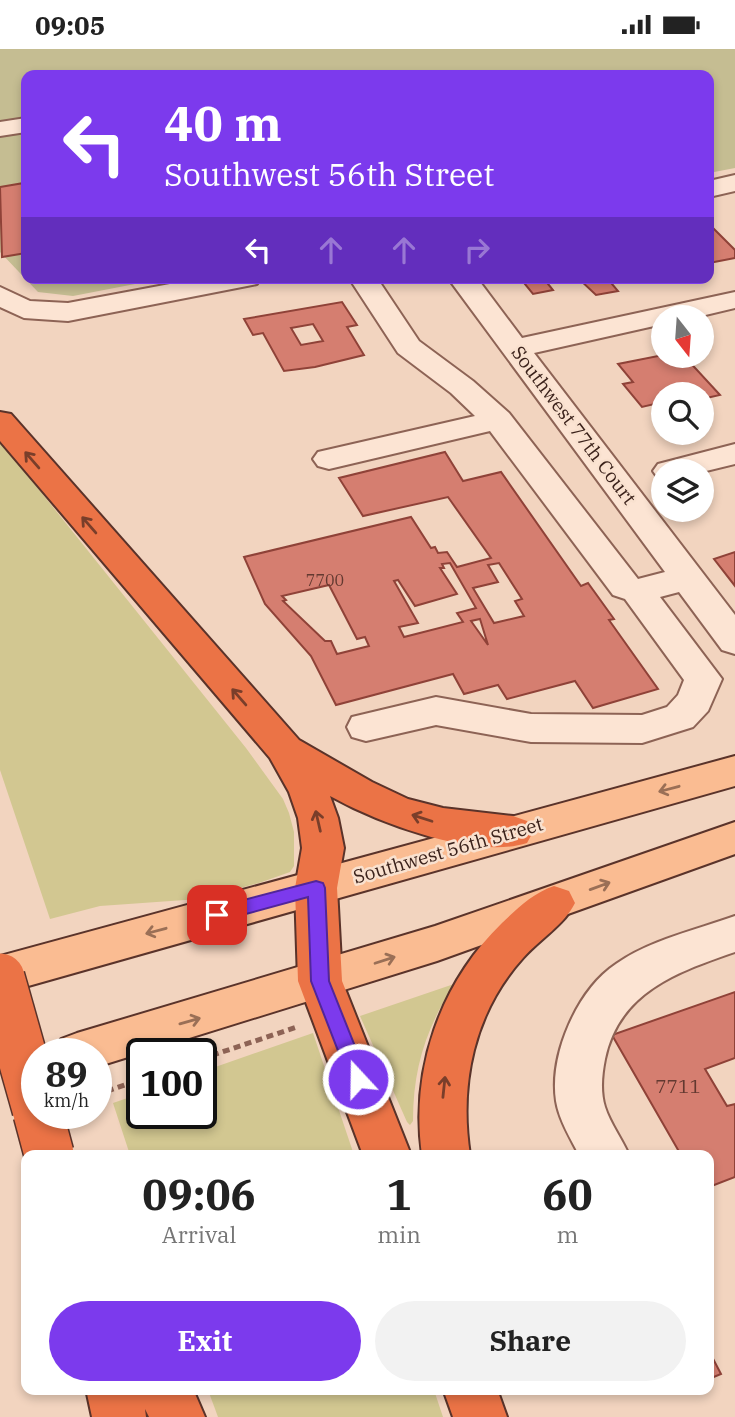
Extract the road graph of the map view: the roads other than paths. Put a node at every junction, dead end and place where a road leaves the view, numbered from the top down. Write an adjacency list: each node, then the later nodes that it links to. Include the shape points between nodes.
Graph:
1 (21, 126): 2 (street)
2 (0, 129)
3 (735, 183): 4 (street)
4 (714, 188)
5 (216, 284): 9 (street, via 86,309 52,312)
6 (367, 284): 11 (street, via 408,347)
7 (467, 284): 10 (street, Southwest 77th Court)
8 (735, 300): 10 (street)
9 (12, 302)
10 (515, 348): 17 (street, Southwest 77th Court)
11 (498, 420): 14 (street); 19 (street, via 619,580)
12 (0, 421): 22 (highway, one-way to 12)
13 (735, 454): 15 (street)
14 (328, 459)
15 (714, 459)
16 (651, 475): 17 (street)
17 (618, 484): 18 (street, Southwest 77th Court)
18 (689, 578): 19 (street); 20 (street, Southwest 77th Court)
19 (637, 591): 21 (street, via 703,679 695,701 680,717 642,729 531,728 436,711)
20 (735, 641)
21 (366, 727)
22 (284, 748): 24 (highway, one-way to 22, via 433,822 374,802); 26 (highway, one-way to 22, via 323,848 318,818)
23 (735, 771): 24 (main road, Southwest 56th Street, one-way to 24)
24 (513, 832): 26 (main road, Southwest 56th Street)
25 (735, 838): 27 (main road, one-way to 25)
26 (316, 888): 29 (main road, Southwest 56th Street, one-way to 29); 30 (highway)
27 (554, 903): 30 (main road, one-way to 27); 36 (highway, one-way to 27, via 441,1110 447,1060 467,1006 480,980 530,922)
28 (735, 934): 37 (street, via 631,977 615,991 593,1026 584,1047 578,1086 580,1104)
29 (0, 977): 34 (highway, bridge)
30 (314, 1002): 31 (main road, one-way to 30); 35 (highway)
31 (112, 1045)
32 (21, 1070): 33 (main road)
33 (0, 1076)
34 (44, 1133)
35 (385, 1150)
36 (445, 1150)
37 (603, 1150)
38 (114, 1395): 41 (highway)
39 (166, 1395): 42 (highway)
40 (472, 1395): 43 (highway)
41 (120, 1417)
42 (178, 1417)
43 (480, 1417)

